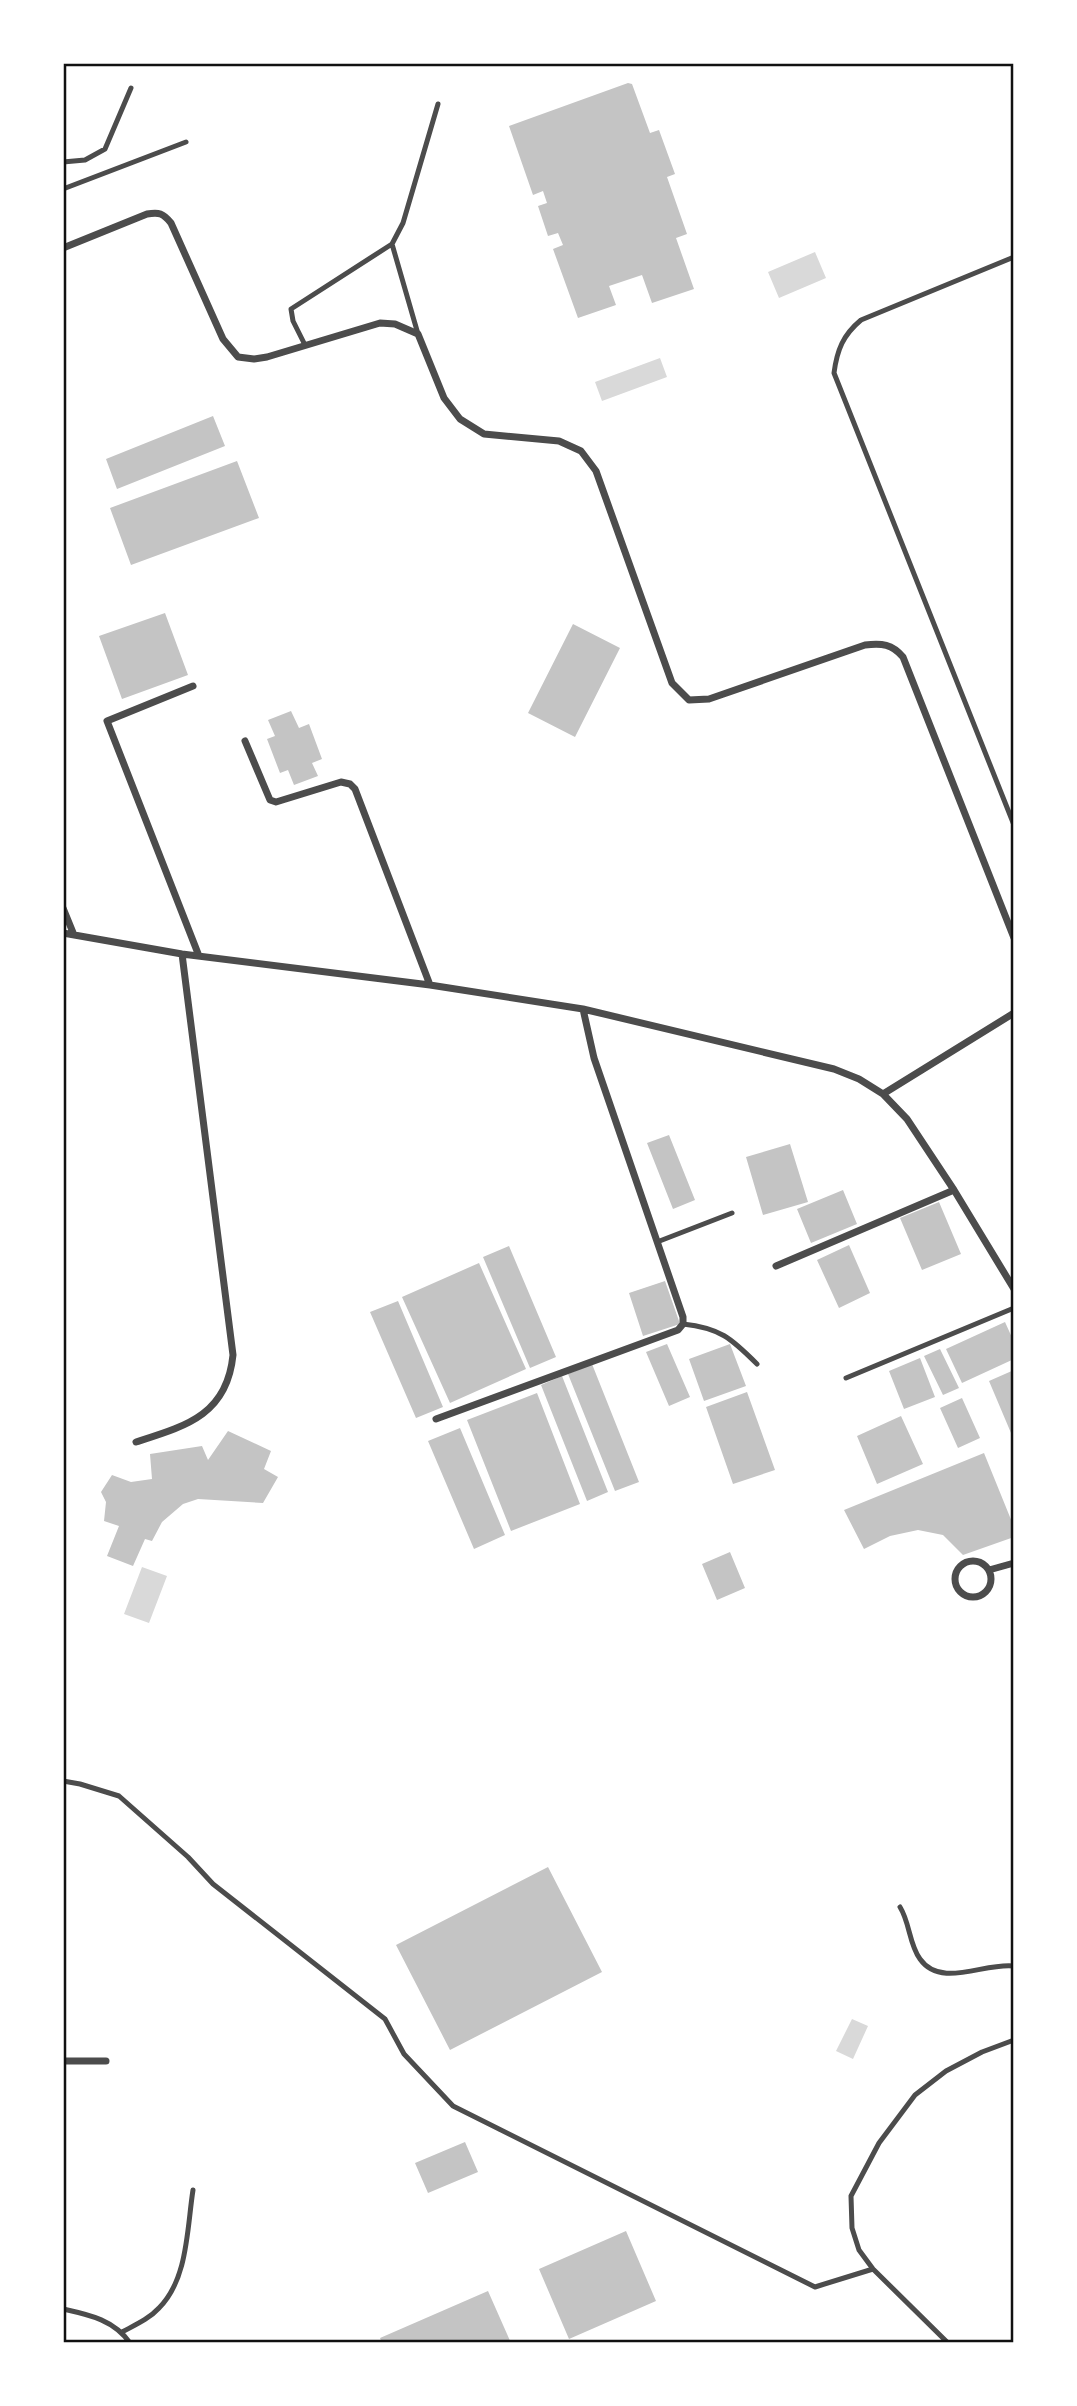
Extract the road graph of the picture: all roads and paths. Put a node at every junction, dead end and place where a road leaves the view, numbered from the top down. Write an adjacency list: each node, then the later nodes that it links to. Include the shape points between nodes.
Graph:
1 (131, 88): 4 (lane, via 105,149 85,160)
2 (438, 104): 6 (lane, via 403,223)
3 (186, 142): 5 (lane)
4 (63, 162)
5 (63, 189)
6 (392, 244): 9 (lane); 10 (lane, via 294,305 290,314)
7 (63, 247): 10 (street, via 147,214 165,215 223,339 238,358 254,359)
8 (1014, 257): 13 (lane, via 861,320 837,351 834,373)
9 (418, 334): 10 (street, via 380,323); 18 (street, via 444,398 460,419 484,434 559,441 581,451 596,471 671,683 689,700 709,699 865,645 889,645 897,650)
10 (305, 345)
11 (192, 686): 20 (street, via 107,721)
12 (246, 741): 21 (street, via 270,800 341,782 355,789)
13 (1011, 811): 14 (lane)
14 (1014, 825)
15 (63, 908): 17 (street)
16 (63, 933): 17 (street)
17 (74, 935): 19 (street)
18 (1014, 938)
19 (182, 954): 20 (street); 35 (street, via 232,1370 208,1412 180,1428)
20 (199, 956): 21 (street)
21 (430, 985): 22 (street)
22 (583, 1009): 24 (street, via 834,1069); 27 (street, via 594,1059)
23 (1014, 1013): 24 (street)
24 (883, 1094): 25 (street, via 906,1119)
25 (954, 1190): 28 (street); 29 (street)
26 (732, 1213): 27 (lane)
27 (657, 1242): 31 (street)
28 (776, 1266)
29 (1014, 1289)
30 (1014, 1308): 33 (lane)
31 (683, 1324): 32 (lane, via 709,1327 726,1336); 34 (street, via 678,1330)
32 (757, 1364)
33 (846, 1378)
34 (436, 1419)
35 (136, 1442)
36 (1014, 1563): 37 (street)
37 (989, 1570): 37 (street, via 989,1587 981,1595 963,1594 956,1584 956,1573 964,1563 981,1562)
38 (63, 1782): 45 (lane, via 119,1796 213,1884 385,2020 404,2054 453,2106 815,2287)
39 (900, 1908): 40 (lane, via 920,1961 931,1970 956,1973)
40 (1014, 1966)
41 (1014, 2040): 45 (lane, via 946,2071 915,2095 879,2143 851,2196 852,2228 859,2250)
42 (63, 2061): 43 (street)
43 (106, 2062)
44 (193, 2190): 47 (lane, via 181,2271 160,2307)
45 (873, 2269): 49 (lane)
46 (63, 2309): 47 (lane, via 90,2315)
47 (122, 2332): 48 (lane)
48 (130, 2343)
49 (947, 2343)

